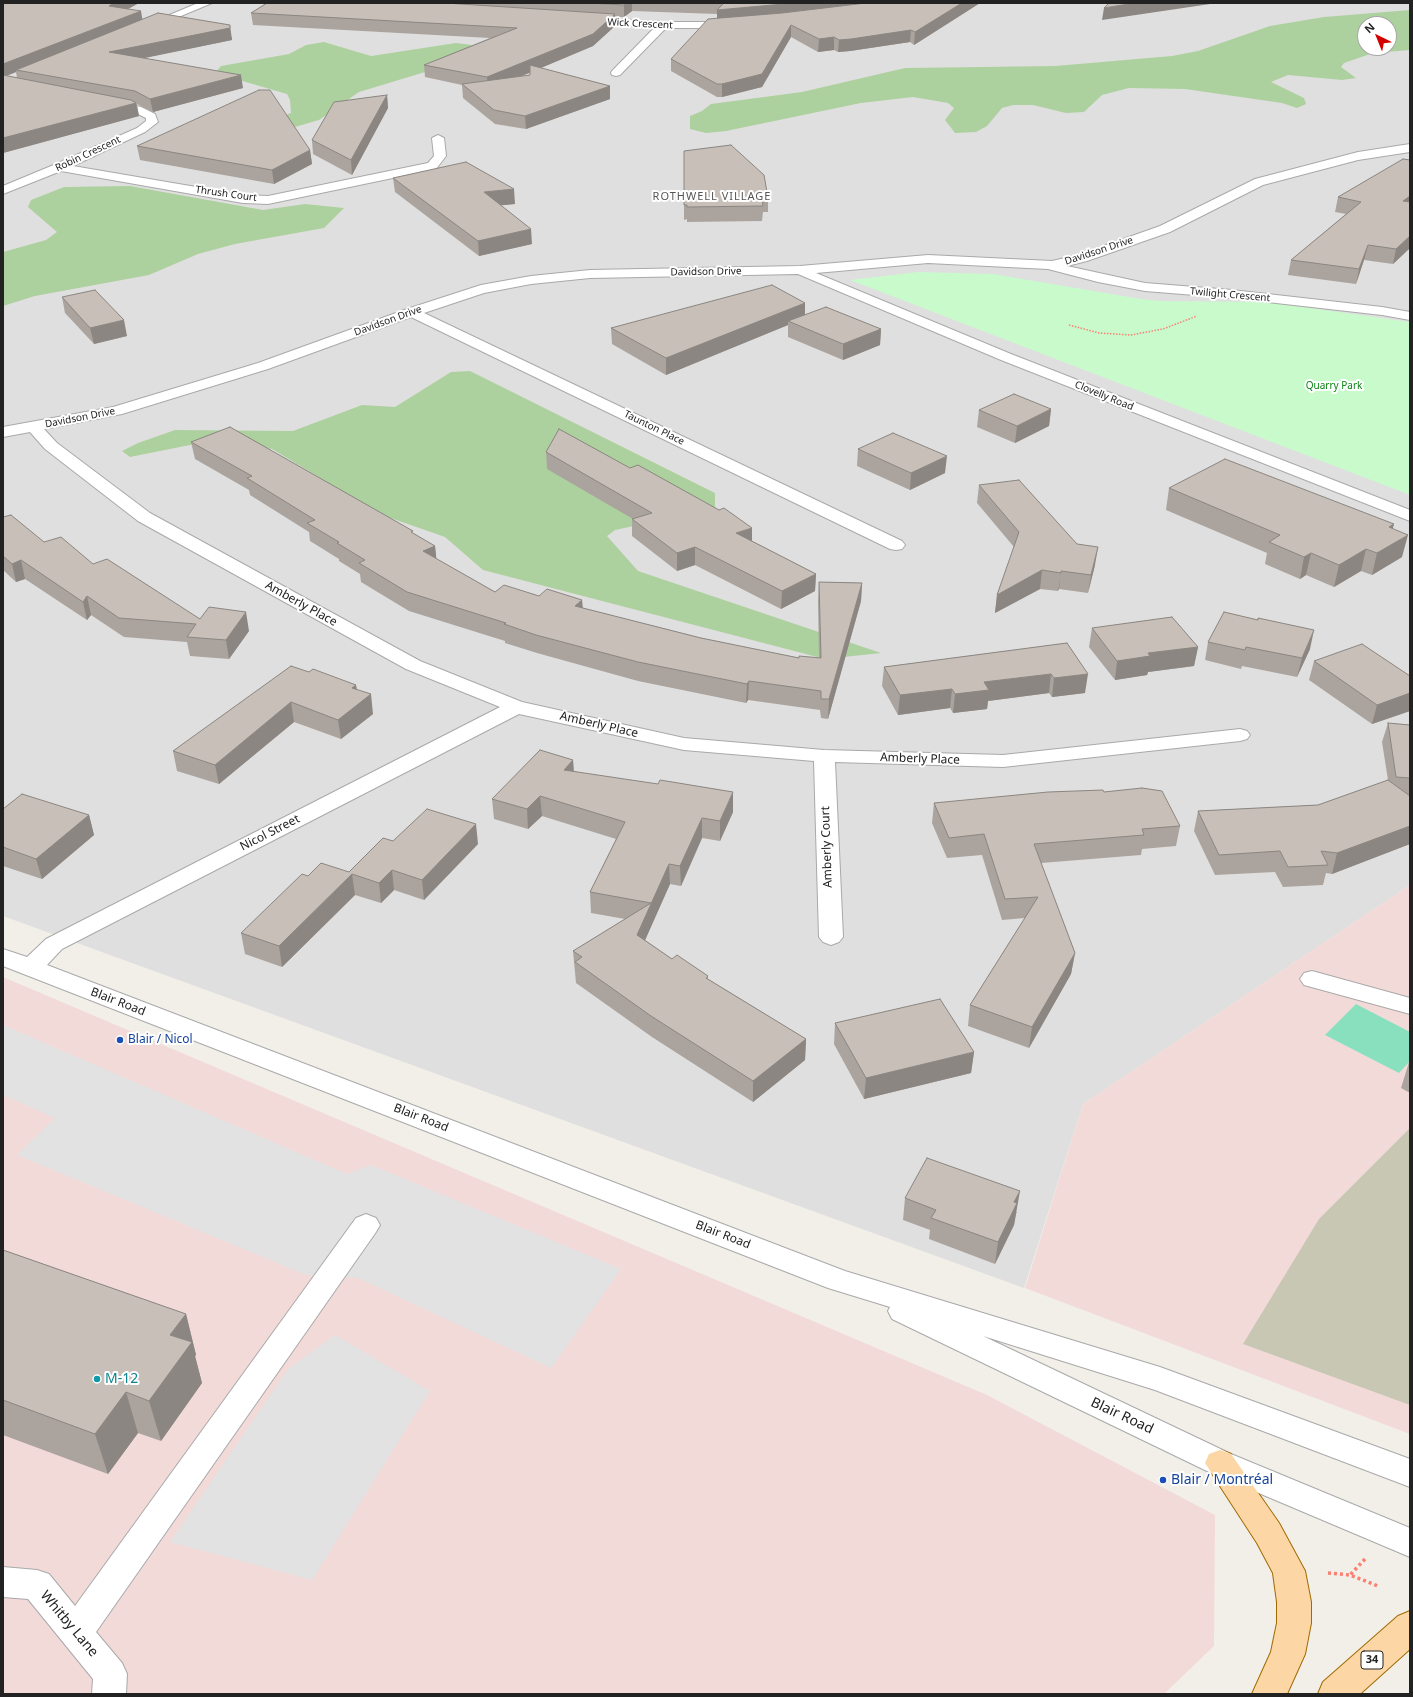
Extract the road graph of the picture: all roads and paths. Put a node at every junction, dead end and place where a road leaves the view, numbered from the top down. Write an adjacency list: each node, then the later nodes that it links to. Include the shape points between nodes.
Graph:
1 (207, 3): 5 (street)
2 (574, 19): 3 (street, Wick Crescent)
3 (663, 25): 4 (street, Wick Crescent); 6 (street)
4 (739, 25)
5 (134, 32)
6 (616, 73)
7 (94, 100): 10 (street, Robin Crescent, via 137,109 151,116 152,122 141,130)
8 (438, 138): 10 (street, Thrush Court, via 440,156 432,166 268,200 243,199)
9 (1410, 148): 12 (street, Davidson Drive, via 1358,156 1288,172 1259,182 1165,229 1082,258)
10 (60, 167): 11 (street, Robin Crescent)
11 (3, 190)
12 (1052, 265): 13 (street, Davidson Drive, via 928,259); 14 (street, Twilight Crescent, via 1098,278 1145,287)
13 (800, 270): 15 (street, Davidson Drive, via 590,274 532,280 481,290); 20 (street, Clovelly Road, via 1006,357)
14 (1214, 293): 16 (street, Twilight Crescent, via 1382,310); 17 (path, via 1197,317 1163,329 1131,335 1099,333)
15 (412, 312): 18 (street, Davidson Drive, via 263,366 116,411); 21 (street, Taunton Place)
16 (1410, 316)
17 (1069, 325)
18 (34, 427): 19 (street, Davidson Drive); 22 (street, Amberly Place, via 51,446 144,518 414,665)
19 (3, 432)
20 (1410, 516)
21 (896, 545)
22 (516, 707): 24 (street, Amberly Place, via 684,744); 27 (street, Nicol Street, via 54,944)
23 (1240, 735): 24 (street, Amberly Place, via 1003,761)
24 (824, 756): 25 (street, Amberly Court)
25 (831, 937)
26 (3, 958): 27 (street, Blair Road)
27 (30, 968): 31 (street, Blair Road)
28 (1312, 978): 29 (street)
29 (1410, 1006)
30 (366, 1225): 41 (street)
31 (838, 1280): 32 (street, Blair Road); 33 (street, Blair Road, via 1160,1379)
32 (1220, 1463): 34 (street, Blair Road); 43 (main road, via 1268,1533 1289,1571 1294,1602 1294,1623 1288,1654)
33 (1410, 1473)
34 (1410, 1543)
35 (1370, 1554): 37 (path)
36 (1328, 1573): 37 (path)
37 (1350, 1575): 39 (path)
38 (3, 1582): 41 (street, Whitby Lane, via 37,1585)
39 (1378, 1586)
40 (1410, 1627): 44 (main road, 34)
41 (76, 1633): 42 (street, Whitby Lane, via 110,1674)
42 (109, 1694)
43 (1269, 1694)
44 (1335, 1694)

